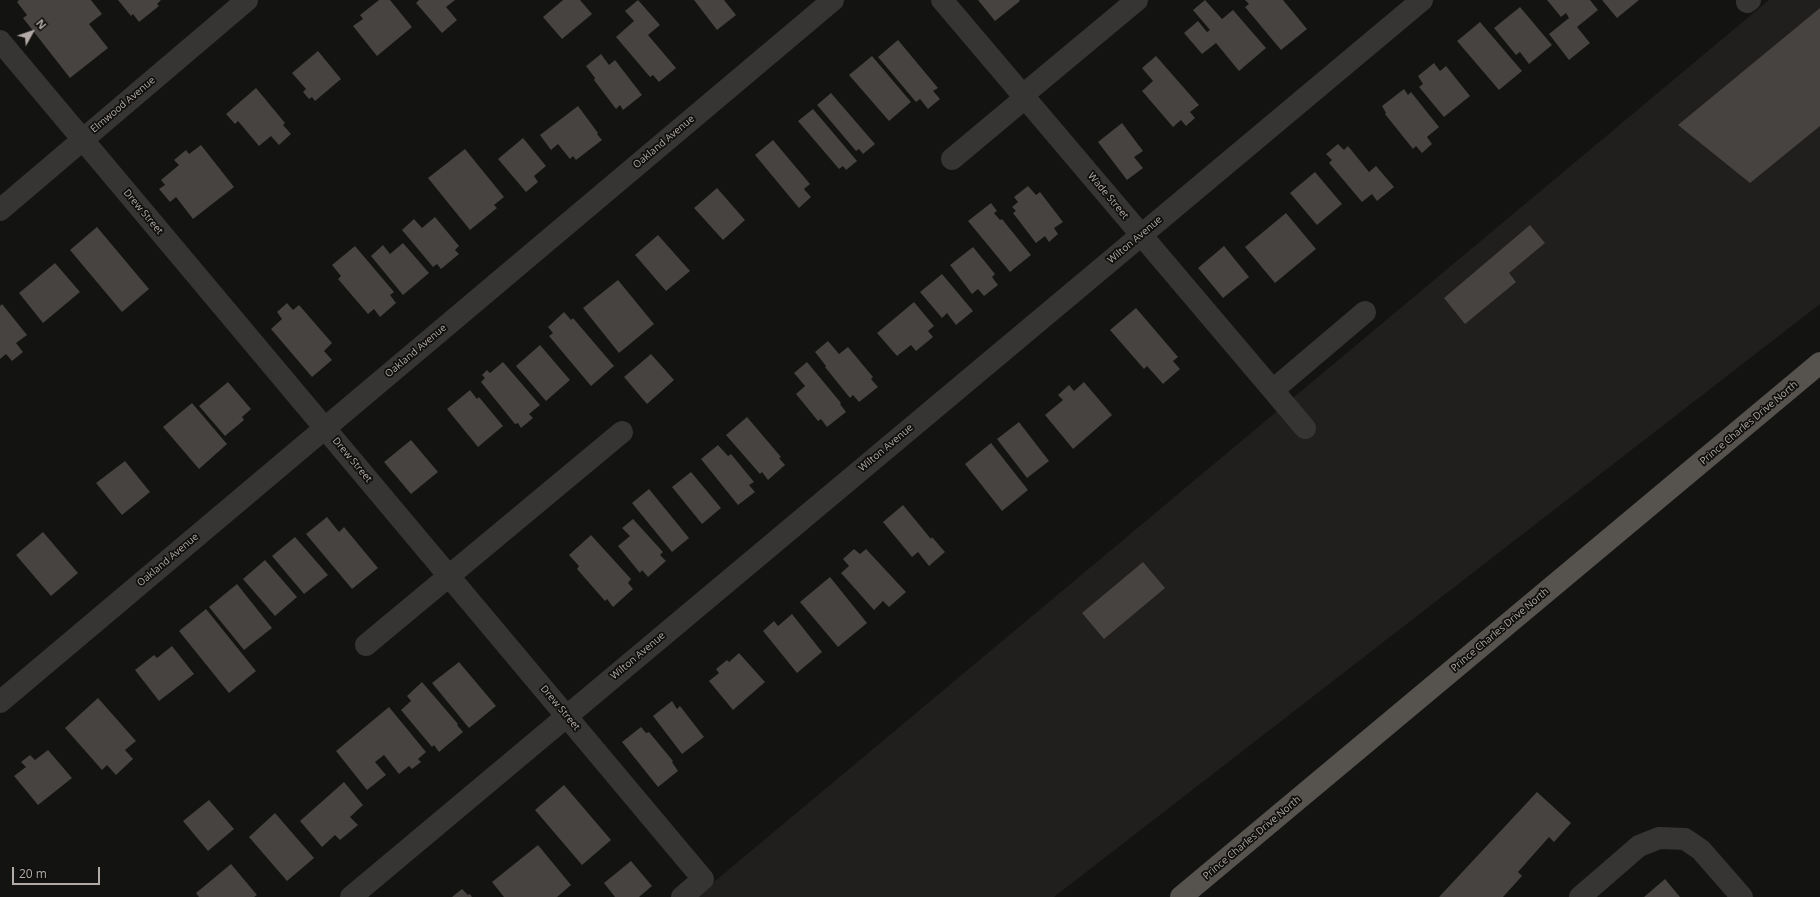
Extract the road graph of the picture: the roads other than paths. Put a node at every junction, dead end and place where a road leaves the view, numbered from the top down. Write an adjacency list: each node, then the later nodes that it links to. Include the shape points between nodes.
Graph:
1 (247, 0): 8 (street, Elmwood Avenue)
2 (832, 0): 15 (street, Oakland Avenue)
3 (942, 0): 7 (street, Wade Street)
4 (1137, 0): 7 (street)
5 (1422, 0): 11 (street, Wilton Avenue)
6 (0, 41): 8 (street, Drew Street)
7 (1024, 96): 9 (street); 11 (street, Wade Street)
8 (83, 140): 10 (street, Elmwood Avenue); 15 (street, Drew Street)
9 (952, 159)
10 (0, 210)
11 (1141, 235): 14 (street, Wade Street); 21 (street, Wilton Avenue)
12 (1365, 312): 14 (street)
13 (1820, 363): 24 (main road, Prince Charles Drive North)
14 (1274, 390): 16 (street, Wade Street)
15 (325, 428): 18 (street, Drew Street); 20 (street, Oakland Avenue)
16 (1305, 428)
17 (622, 432): 18 (street)
18 (450, 576): 19 (street); 21 (street, Drew Street)
19 (366, 645)
20 (0, 702)
21 (567, 716): 22 (street, Wilton Avenue); 23 (street, Drew Street, via 703,879)
22 (351, 897)
23 (682, 897)
24 (1181, 897)
25 (1580, 897): 26 (street, via 1639,846 1659,838 1685,839 1701,850)
26 (1742, 897)

